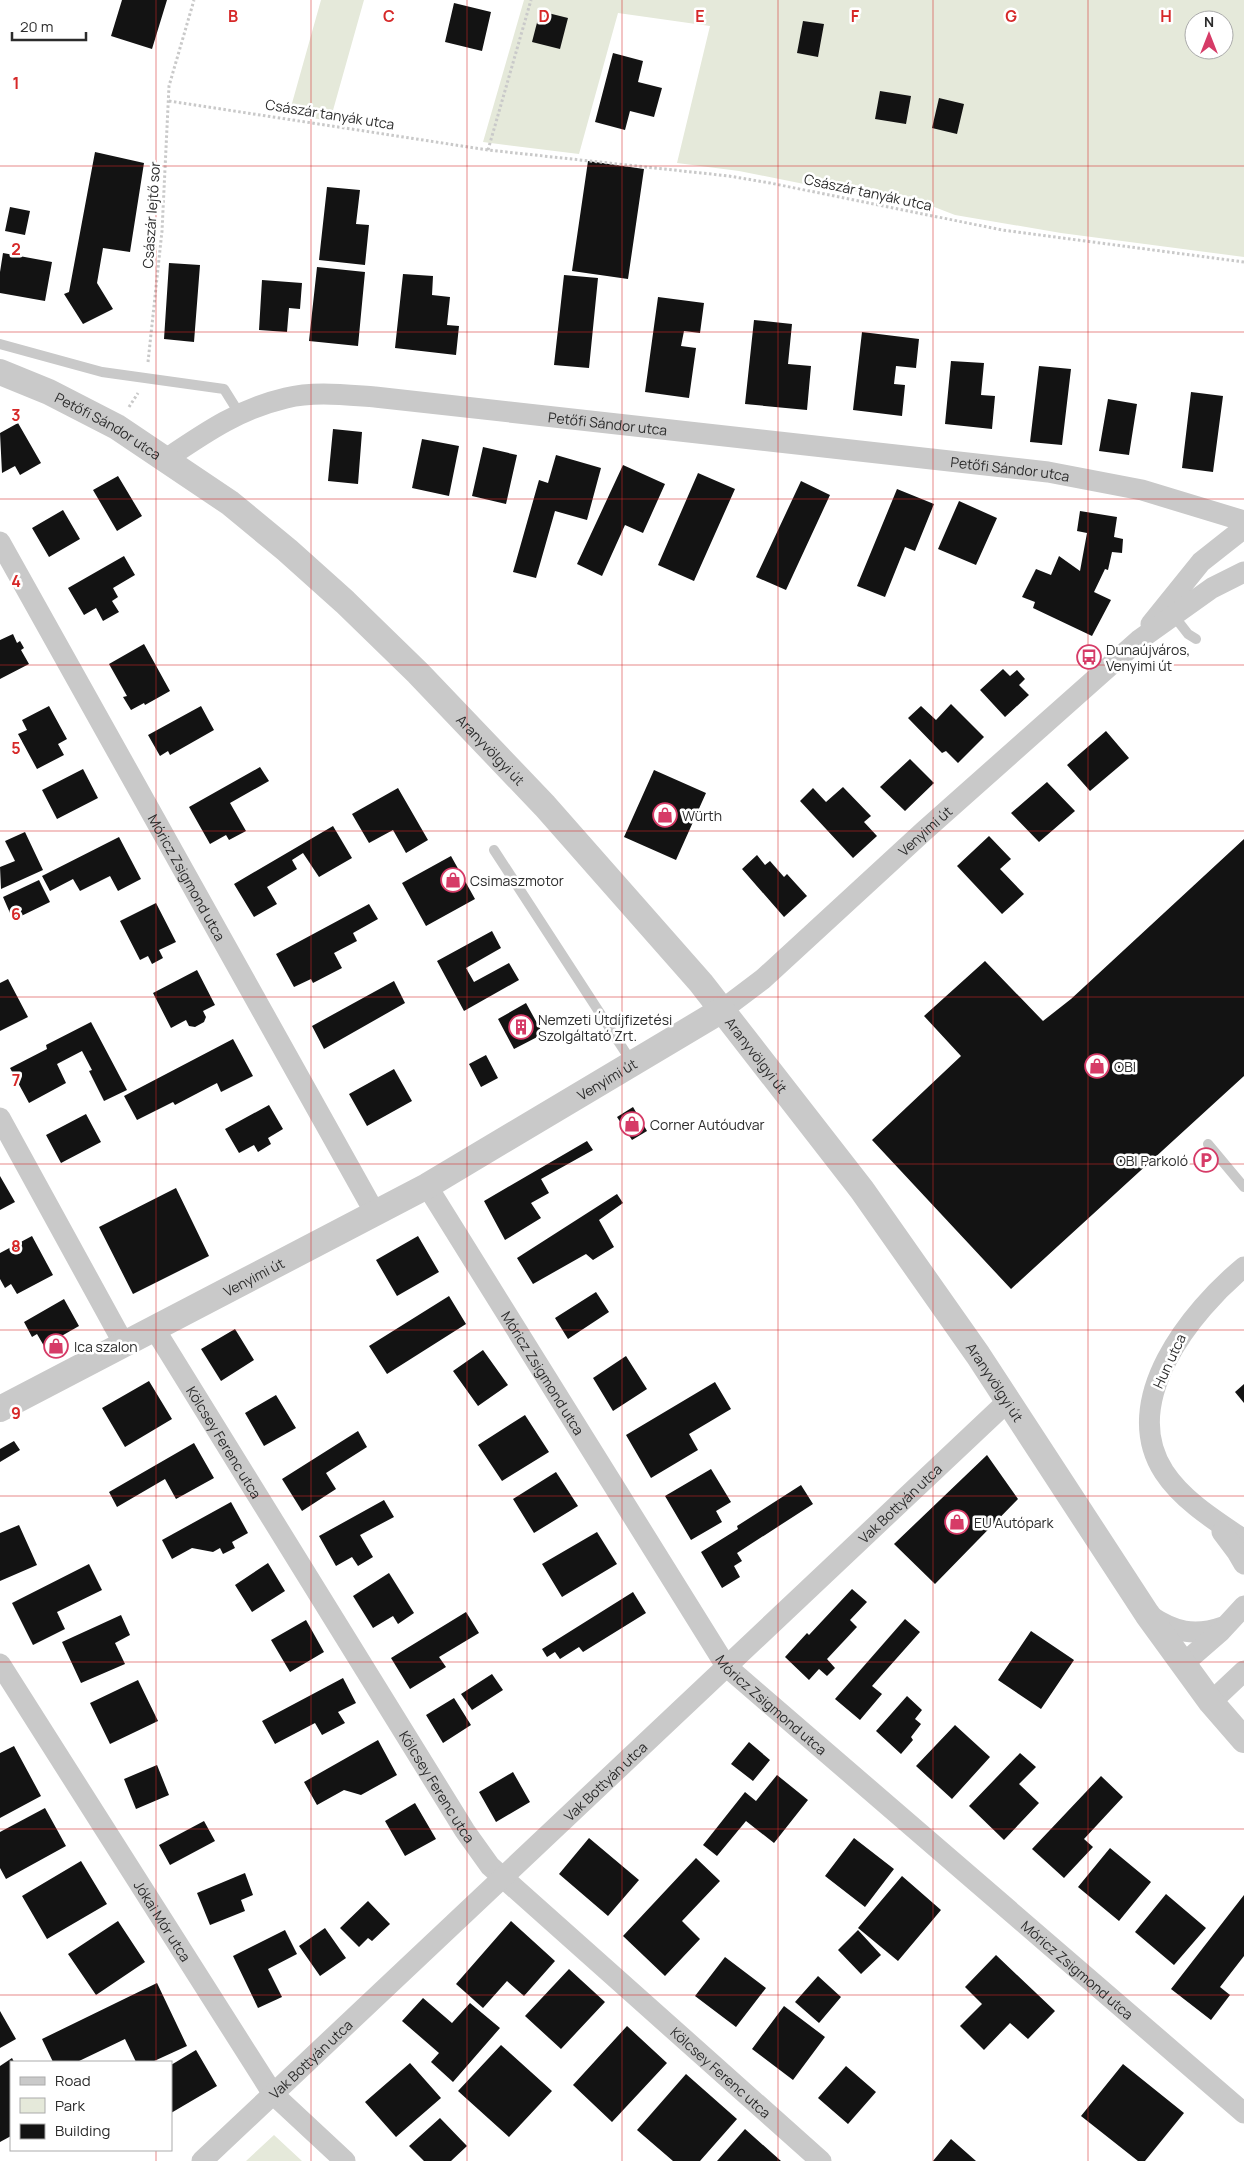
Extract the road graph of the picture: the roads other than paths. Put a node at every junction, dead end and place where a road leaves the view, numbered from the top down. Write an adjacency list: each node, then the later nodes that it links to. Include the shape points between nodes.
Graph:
1 (0, 344): 3 (lane, via 102,372 224,389)
2 (0, 372): 4 (street, Petőfi Sándor utca, via 117,426)
3 (239, 413): 4 (street, Petőfi Sándor utca); 5 (street, Petőfi Sándor utca, via 287,397 325,394 385,398 1048,472 1142,490)
4 (166, 459): 13 (street, Aranyvölgyi út, via 230,503 287,550 418,673 545,806)
5 (1244, 521)
6 (1244, 528): 11 (street, Venyimi út, via 1201,562)
7 (0, 542): 19 (street, Móricz Zsigmond utca)
8 (1244, 572): 9 (street, Venyimi út, via 1212,588)
9 (1174, 616): 10 (lane); 11 (street, Venyimi út)
10 (1196, 639)
11 (1138, 640): 13 (street, Venyimi út, via 769,973)
12 (494, 850): 14 (lane)
13 (722, 1010): 14 (street, Venyimi út); 23 (street, Aranyvölgyi út, via 862,1190)
14 (634, 1064): 17 (street, Venyimi út)
15 (0, 1118): 22 (street)
16 (1208, 1144): 18 (lane)
17 (427, 1186): 19 (street, Venyimi út); 33 (street, Móricz Zsigmond utca)
18 (1244, 1187)
19 (375, 1213): 21 (street, Venyimi út)
20 (1244, 1267): 25 (street, Hun utca, via 1205,1303 1185,1328 1170,1352 1153,1398 1150,1440 1160,1464 1174,1485)
21 (154, 1328): 22 (street, Venyimi út); 37 (street, Kölcsey Ferenc utca, via 465,1831 490,1866)
22 (124, 1344): 24 (street, Venyimi út)
23 (1008, 1401): 29 (street, Aranyvölgyi út); 33 (street, Vak Bottyán utca)
24 (0, 1410)
25 (1209, 1516): 26 (street, Hun utca); 27 (street, Hun utca)
26 (1244, 1540)
27 (1244, 1564)
28 (1244, 1606): 30 (street)
29 (1147, 1614): 30 (street, via 1178,1631 1206,1633); 32 (street, Aranyvölgyi út)
30 (1224, 1627): 32 (street)
31 (0, 1664): 38 (street, Jókai Mór utca)
32 (1183, 1664): 35 (street, Aranyvölgyi út)
33 (726, 1666): 37 (street, Vak Bottyán utca); 39 (street, Móricz Zsigmond utca)
34 (1244, 1671): 35 (street)
35 (1212, 1702): 36 (street, Aranyvölgyi út)
36 (1244, 1740)
37 (503, 1878): 38 (street, Vak Bottyán utca); 42 (street, Kölcsey Ferenc utca)
38 (273, 2094): 40 (street, Vak Bottyán utca); 41 (street, Jókai Mór utca)
39 (1244, 2113)
40 (202, 2161)
41 (345, 2161)
42 (821, 2161)

